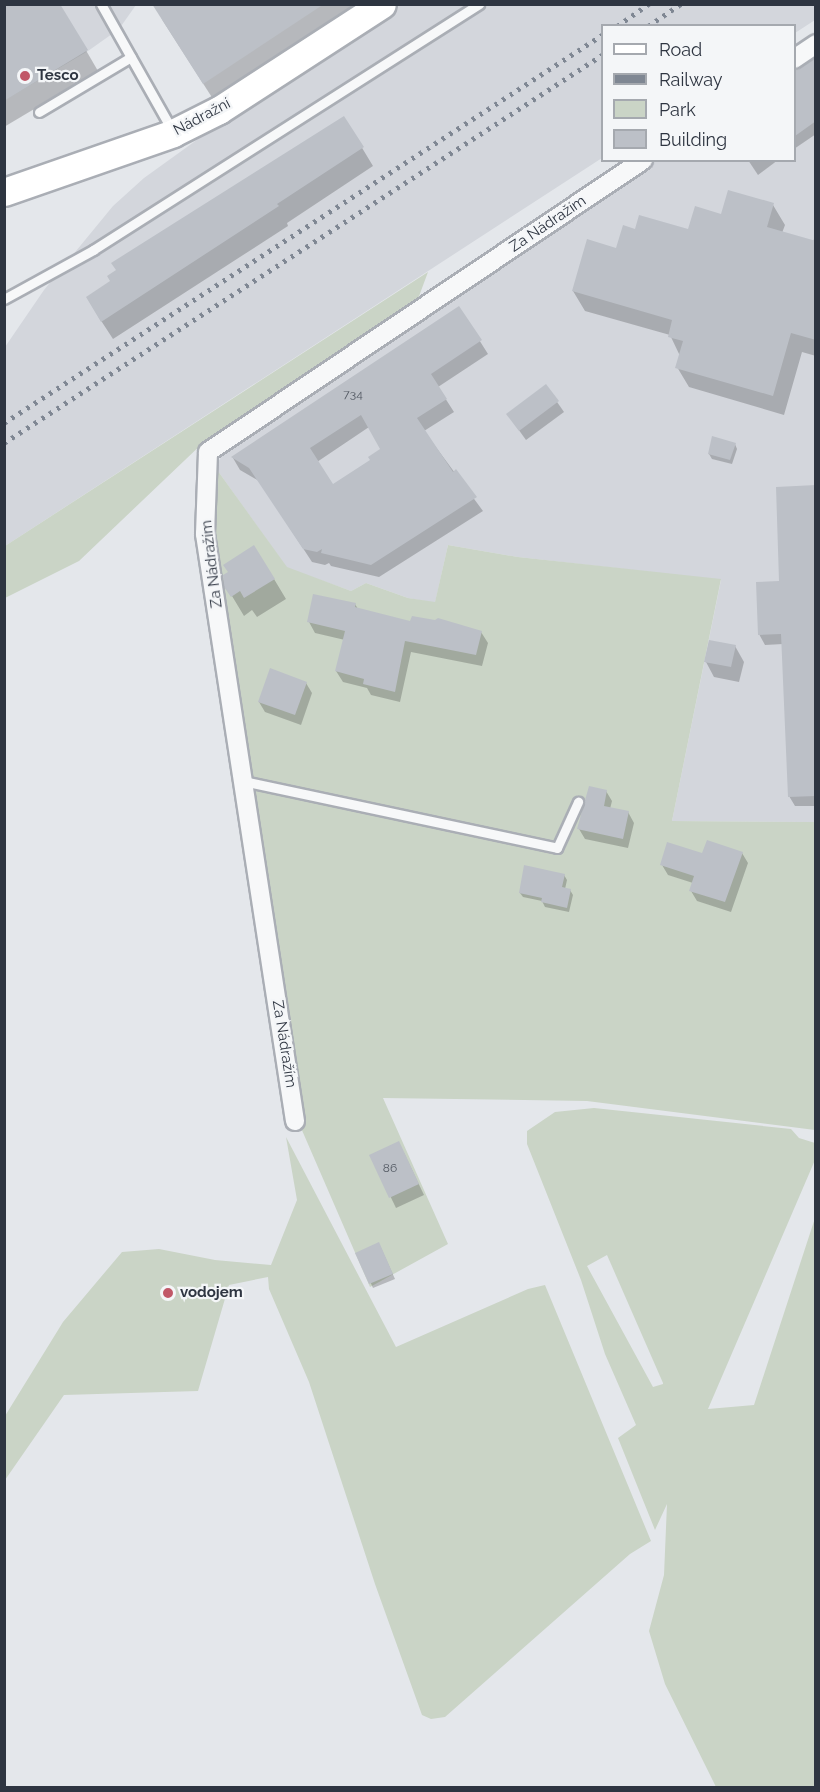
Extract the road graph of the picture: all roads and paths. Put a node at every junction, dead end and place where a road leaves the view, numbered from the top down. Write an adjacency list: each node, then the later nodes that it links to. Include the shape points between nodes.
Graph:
1 (101, 4): 5 (lane)
2 (382, 4): 8 (main road, Nádražní, via 219,110)
3 (479, 4): 11 (lane, via 93,250)
4 (816, 44): 6 (street)
5 (131, 57): 7 (lane); 8 (lane)
6 (796, 57)
7 (39, 112)
8 (173, 133): 10 (main road, Nádražní)
9 (640, 162): 12 (street, Za Nádražím, via 208,452 205,534)
10 (4, 192)
11 (4, 299)
12 (243, 781): 13 (lane, via 557,848); 14 (street, Za Nádražím)
13 (578, 802)
14 (295, 1120)

